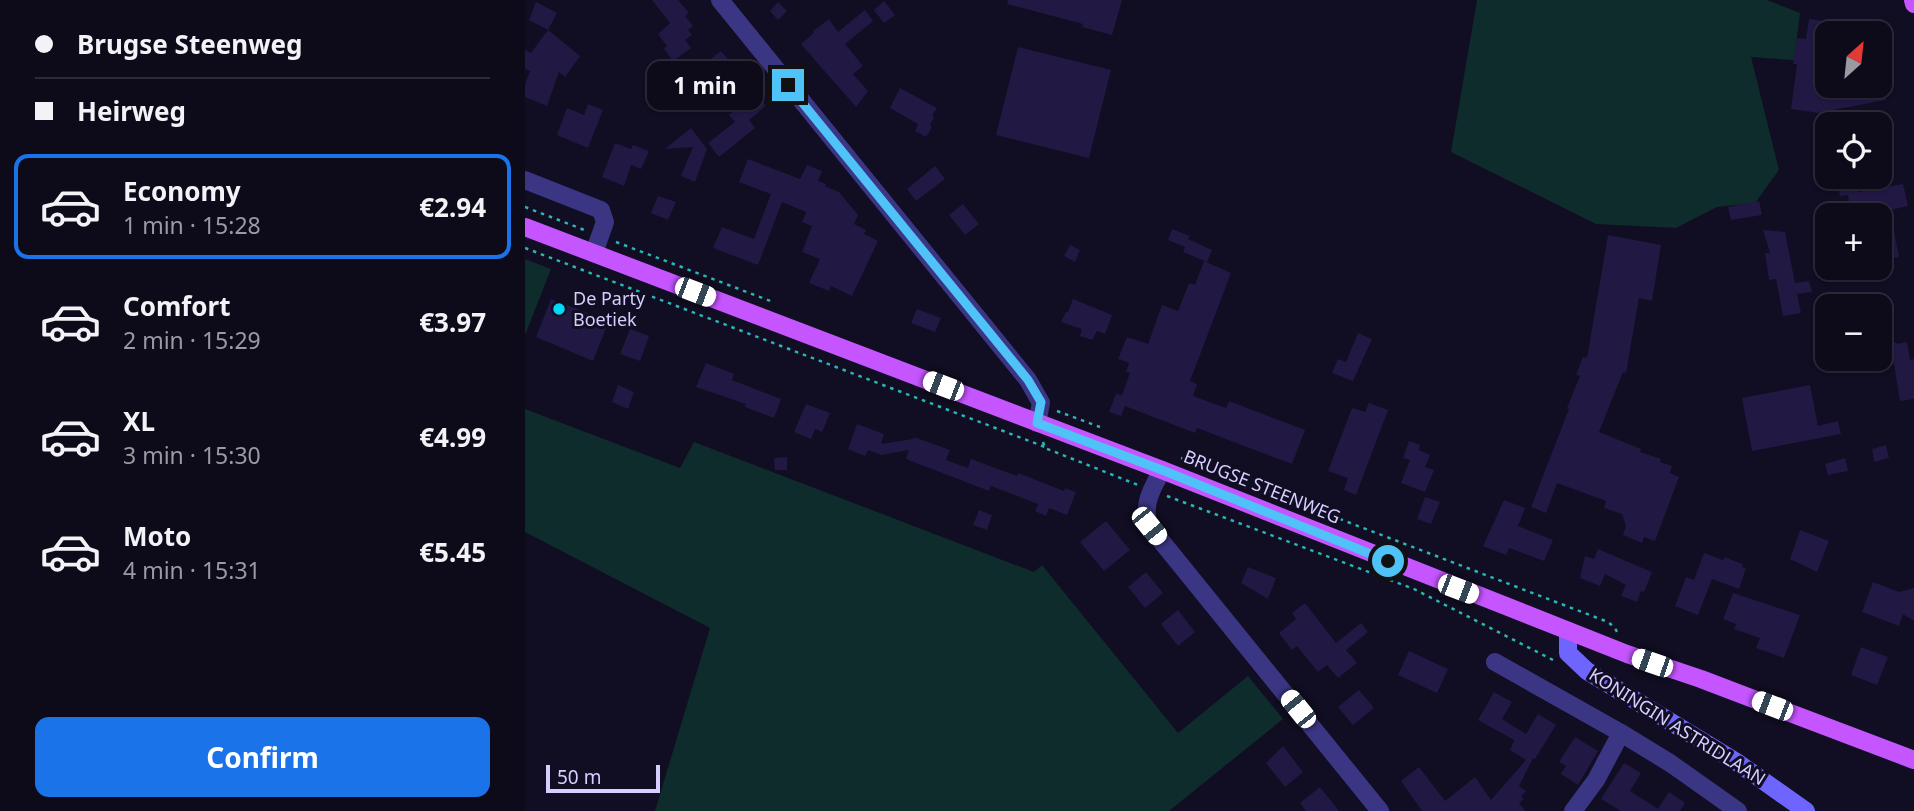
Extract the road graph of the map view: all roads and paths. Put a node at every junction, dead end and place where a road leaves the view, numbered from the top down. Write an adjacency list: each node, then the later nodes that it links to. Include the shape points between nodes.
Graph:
1 (720, 0): 6 (street, via 1028,380 1041,402)
2 (525, 180): 5 (street, via 601,210 605,222)
3 (525, 227): 5 (main road, BRUGSE STEENWEG)
4 (525, 248): 7 (path)
5 (594, 253): 6 (main road, BRUGSE STEENWEG)
6 (1037, 423): 7 (path); 9 (main road, BRUGSE STEENWEG)
7 (1045, 448): 10 (path)
8 (1182, 459): 12 (path, via 1608,622)
9 (1162, 470): 10 (street); 11 (main road, BRUGSE STEENWEG)
10 (1151, 490): 13 (path, via 1414,589); 17 (street, via 1145,514 1149,526)
11 (1568, 631): 12 (main road, BRUGSE STEENWEG); 20 (main road, KONINGIN ASTRIDLAAN, via 1568,653 1587,671 1738,763)
12 (1627, 654): 16 (main road, BRUGSE STEENWEG)
13 (1555, 661)
14 (1495, 662): 15 (street)
15 (1621, 733): 18 (street); 19 (street)
16 (1914, 760)
17 (1380, 811)
18 (1573, 811)
19 (1738, 811)
20 (1806, 811)

